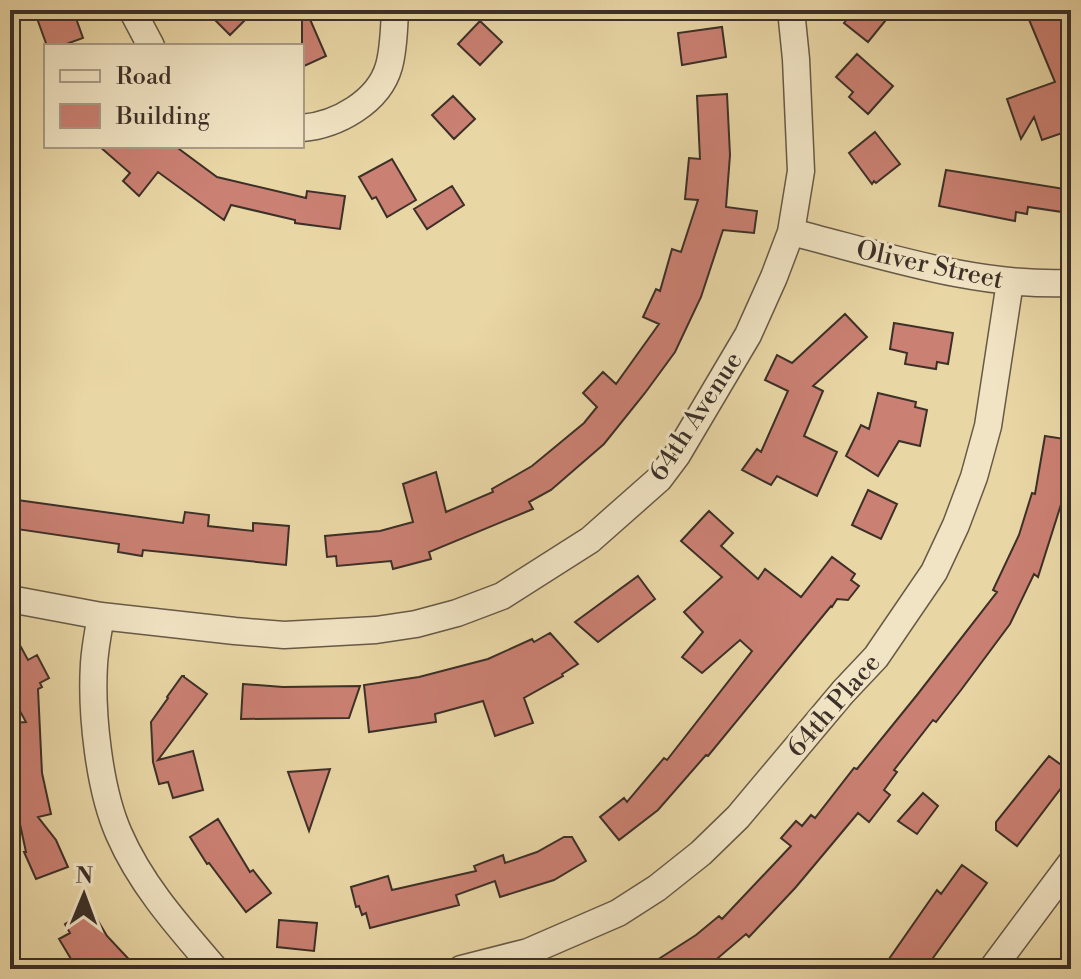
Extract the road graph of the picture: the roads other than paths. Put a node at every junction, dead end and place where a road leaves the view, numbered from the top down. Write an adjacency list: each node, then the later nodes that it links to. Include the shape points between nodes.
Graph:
1 (132, 10): 4 (street)
2 (395, 10): 5 (street, via 388,69 380,83 341,119)
3 (791, 10): 6 (street, 64th Avenue, via 801,171)
4 (150, 44)
5 (304, 128)
6 (791, 232): 7 (street, Oliver Street); 10 (street, 64th Avenue, via 748,335 659,479 590,540 502,596 416,624 331,634 284,635)
7 (1010, 282): 8 (street, Oliver Street); 13 (street, 64th Place, via 988,426 974,477 934,572 876,657 738,817 657,888 618,913 528,952)
8 (1071, 283)
9 (10, 599): 10 (street, 64th Avenue)
10 (101, 616): 12 (street, via 94,665 98,759 118,833 172,920)
11 (1071, 863): 14 (street)
12 (215, 969)
13 (461, 969)
14 (992, 969)

